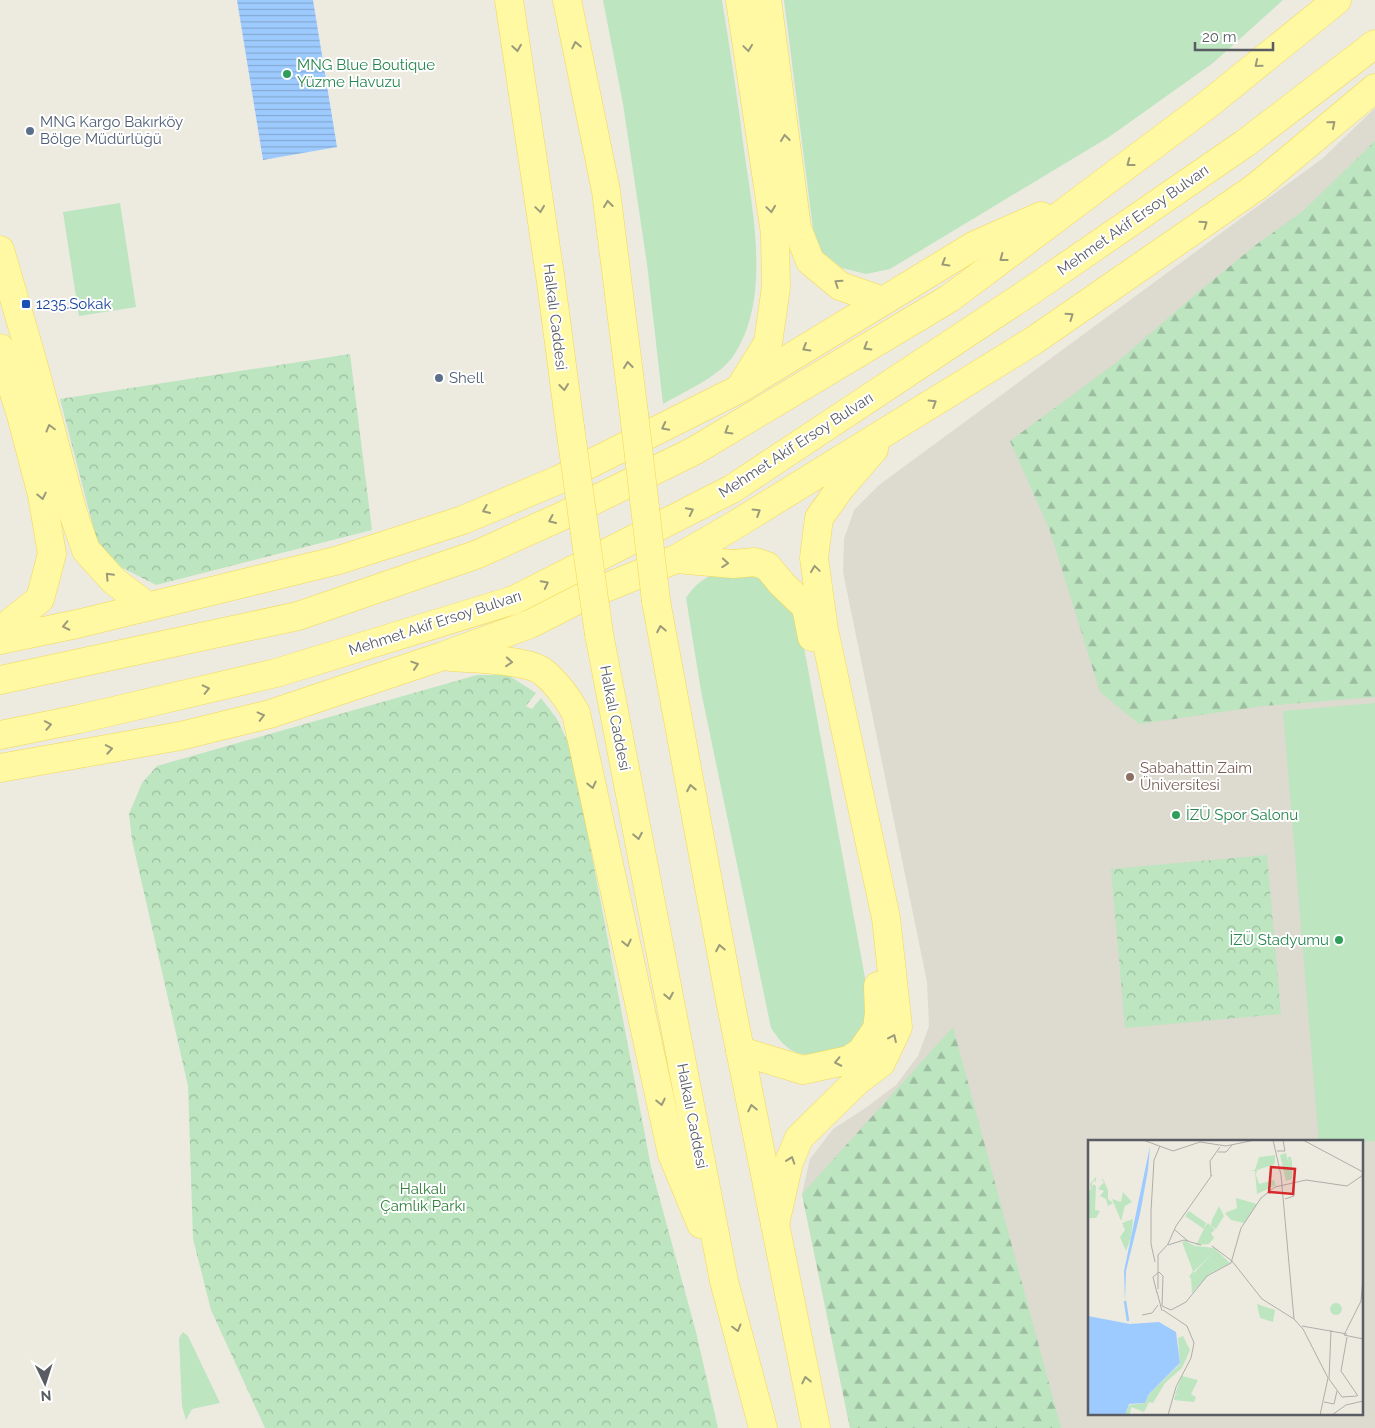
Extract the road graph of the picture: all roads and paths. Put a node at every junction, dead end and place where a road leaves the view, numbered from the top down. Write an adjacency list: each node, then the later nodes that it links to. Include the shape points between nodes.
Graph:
1 (509, 0): 24 (main road, Halkalı Caddesi, one-way to 24, bridge, via 599,634)
2 (567, 0): 22 (main road, one-way to 2, bridge, via 656,601 606,191)
3 (740, 0): 12 (main road, one-way to 12, via 775,233 776,287 768,343)
4 (767, 0): 10 (main road, one-way to 4, via 840,286 810,261 797,228)
5 (1337, 0): 8 (main road, one-way to 8, via 1206,106)
6 (1375, 44): 20 (main road, Mehmet Akif Ersoy Bulvarı, one-way to 6, via 276,673 514,600 732,489 1032,290 1244,144)
7 (1375, 88): 13 (main road, one-way to 7, via 1033,341 1256,187)
8 (1084, 198): 10 (main road, one-way to 10, via 975,245); 19 (main road, one-way to 19, via 950,298 694,450 486,550 298,616)
9 (0, 250): 15 (main road, one-way to 9, via 114,581 86,550 72,513)
10 (883, 301): 12 (main road, one-way to 12)
11 (0, 348): 16 (main road, one-way to 16, via 42,495 52,554 40,599)
12 (739, 389): 15 (main road, one-way to 15, via 558,480 463,520 339,560)
13 (891, 428): 14 (main road, one-way to 13); 23 (main road, one-way to 13, via 789,1162 799,1138 857,1081 881,1063 898,1028 886,918 824,630 814,558 819,518)
14 (676, 559): 18 (main road, via 583,596 530,624); 22 (main road, one-way to 22, via 732,564 755,562 767,566 806,607 875,952 880,1013 877,1029 861,1052 849,1060 803,1070)
15 (147, 606): 17 (main road, one-way to 17)
16 (0, 631)
17 (0, 640)
18 (443, 656): 21 (main road, one-way to 18, via 180,736 270,714); 24 (main road, one-way to 24, via 527,664 542,671 568,699 576,713 672,1154)
19 (0, 680)
20 (0, 735)
21 (0, 768)
22 (740, 1051): 23 (main road, one-way to 22)
23 (775, 1224): 26 (main road, one-way to 23)
24 (724, 1281): 25 (main road, Halkalı Caddesi, one-way to 25)
25 (764, 1428)
26 (816, 1428)

